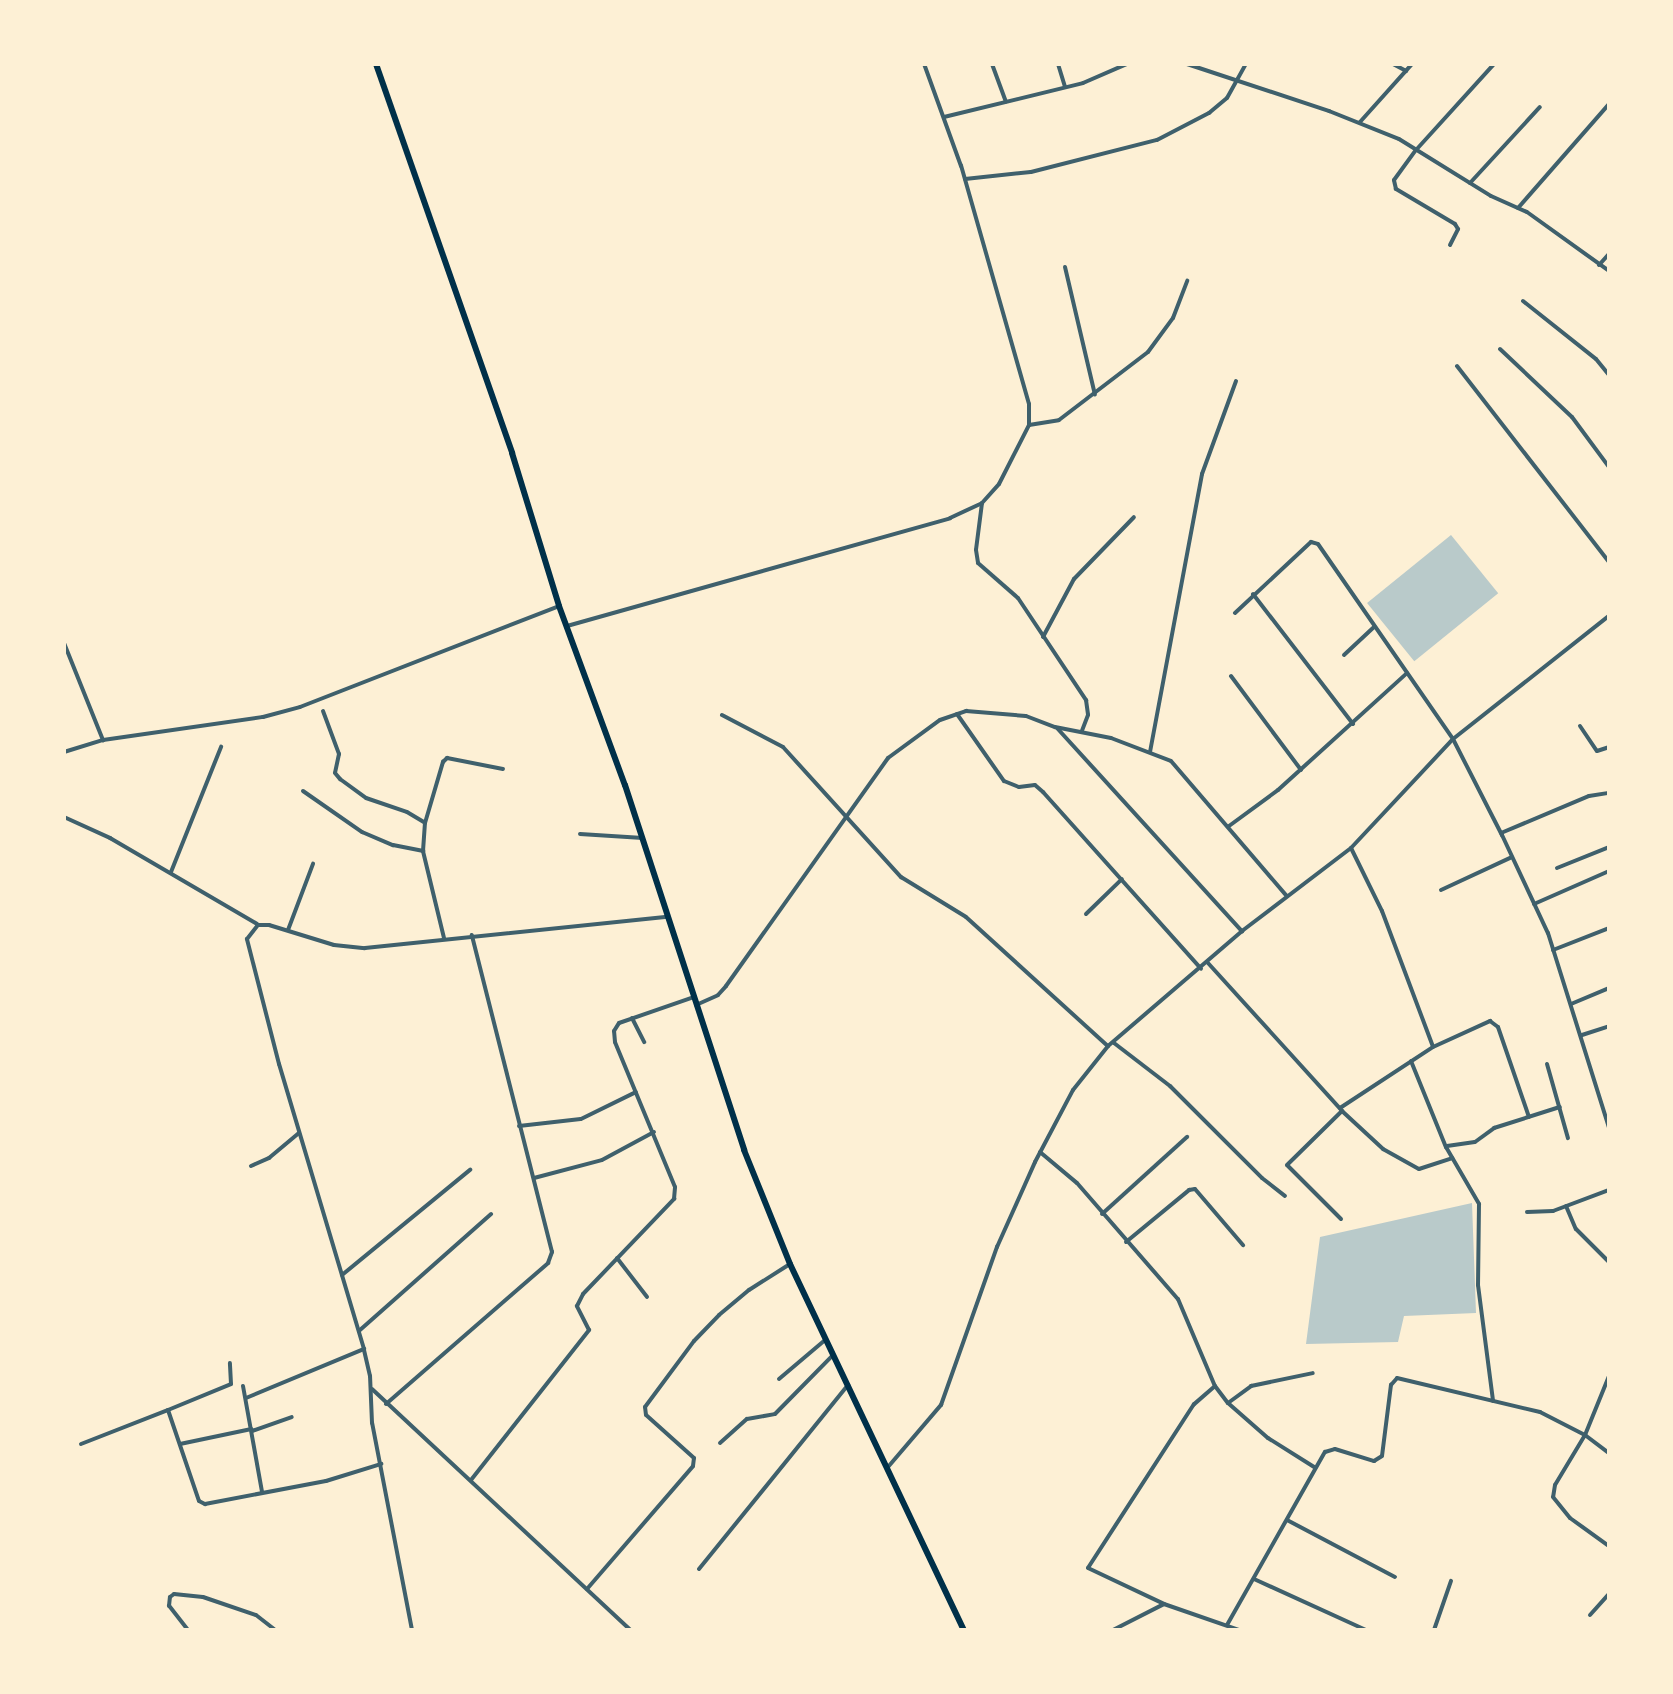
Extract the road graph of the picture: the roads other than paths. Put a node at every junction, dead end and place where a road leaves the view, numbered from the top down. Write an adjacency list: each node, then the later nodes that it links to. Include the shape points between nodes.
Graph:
1 (376, 64): 41 (main road, via 498,411)
2 (924, 64): 17 (street)
3 (992, 64): 14 (street)
4 (1058, 64): 13 (street)
5 (1127, 64): 13 (street)
6 (1187, 64): 12 (street)
7 (1246, 64): 12 (street)
8 (1393, 64): 11 (street)
9 (1412, 64): 11 (street)
10 (1494, 64): 19 (street)
11 (1406, 71): 18 (street)
12 (1239, 81): 18 (street); 20 (street, via 1209,113 1157,140 1031,172)
13 (1065, 87): 14 (street)
14 (1006, 102): 17 (street)
15 (1609, 104): 22 (street)
16 (1540, 107): 21 (street)
17 (944, 117): 20 (street)
18 (1360, 122): 19 (street)
19 (1416, 150): 21 (street); 23 (street, via 1393,185 1455,224 1458,229)
20 (965, 179): 35 (street, via 1029,404)
21 (1470, 183): 22 (street)
22 (1518, 208): 25 (street)
23 (1450, 245)
24 (1609, 254): 25 (street)
25 (1599, 265): 27 (street)
26 (1065, 267): 34 (street)
27 (1609, 271)
28 (1187, 281): 34 (street, via 1176,313 1151,349)
29 (1523, 301): 32 (street)
30 (1500, 349): 36 (street, via 1572,417)
31 (1457, 366): 39 (street)
32 (1609, 375)
33 (1236, 381): 63 (street, via 1202,474)
34 (1095, 395): 35 (street, via 1059,420)
35 (1029, 425): 37 (street, via 999,484)
36 (1609, 467)
37 (982, 503): 44 (street, via 937,522); 46 (street, via 978,563 1018,598)
38 (1134, 517): 46 (street, via 1074,579)
39 (1609, 562)
40 (1253, 594): 42 (street); 45 (street, via 1314,542); 54 (street)
41 (559, 606): 44 (main road); 59 (street, via 300,707)
42 (1235, 613)
43 (1608, 618): 58 (street)
44 (567, 626): 74 (main road)
45 (1374, 627): 48 (street); 49 (street)
46 (1043, 637): 57 (street, via 1086,700)
47 (64, 643): 59 (street)
48 (1344, 655)
49 (1407, 673): 54 (street); 58 (street)
50 (1231, 676): 65 (street)
51 (323, 711): 70 (street, via 339,754 335,773 340,779 363,796)
52 (957, 714): 56 (street, via 1010,713); 68 (street, via 911,738 888,758); 83 (street, via 1004,781 1019,787 1035,785)
53 (722, 715): 68 (street, via 783,747)
54 (1353, 724): 65 (street)
55 (1580, 726): 61 (street, via 1597,751)
56 (1055, 727): 57 (street); 92 (street)
57 (1082, 731): 63 (street)
58 (1453, 739): 72 (street); 76 (street)
59 (103, 740): 62 (street)
60 (221, 747): 82 (street)
61 (1609, 747)
62 (64, 752)
63 (1150, 752): 71 (street, via 1176,765)
64 (503, 769): 70 (street, via 444,759)
65 (1301, 770): 71 (street)
66 (303, 791): 77 (street, via 362,832)
67 (1609, 793): 72 (street, via 1589,796)
68 (844, 815): 101 (street, via 726,986); 106 (street, via 901,877 966,917)
69 (64, 817): 82 (street)
70 (425, 823): 77 (street)
71 (1229, 826): 85 (street)
72 (1501, 833): 78 (street)
73 (580, 834): 74 (street)
74 (643, 838): 88 (main road)
75 (1609, 847): 80 (street)
76 (1351, 848): 85 (street); 107 (street, via 1382,911)
77 (423, 851): 94 (street)
78 (1512, 857): 84 (street); 86 (street)
79 (313, 864): 91 (street)
80 (1557, 868)
81 (1609, 871): 86 (street)
82 (171, 872): 89 (street)
83 (1122, 879): 87 (street); 97 (street)
84 (1441, 890)
85 (1286, 895): 92 (street)
86 (1534, 904): 95 (street)
87 (1086, 914)
88 (667, 917): 93 (street); 99 (main road)
89 (258, 925): 91 (street); 117 (street, via 247,939 247,950)
90 (1609, 928): 95 (street)
91 (288, 930): 94 (street, via 334,945 365,948)
92 (1242, 931): 96 (street)
93 (472, 935): 94 (street); 114 (street)
94 (444, 938)
95 (1553, 950): 100 (street)
96 (1208, 963): 97 (street); 112 (street)
97 (1201, 969): 106 (street)
98 (1609, 988): 100 (street)
99 (694, 997): 101 (main road); 102 (street)
100 (1571, 1004): 104 (street)
101 (696, 1005): 137 (main road, via 744,1150)
102 (632, 1018): 105 (street); 110 (street, via 614,1031)
103 (1609, 1026): 104 (street)
104 (1582, 1035): 115 (street)
105 (644, 1042)
106 (1111, 1044): 121 (street, via 1073,1090); 127 (street, via 1170,1086)
107 (1433, 1047): 108 (street); 113 (street, via 1495,1022)
108 (1411, 1061): 112 (street); 120 (street)
109 (1547, 1064): 111 (street)
110 (636, 1092): 114 (street, via 581,1119); 116 (street)
111 (1560, 1107): 113 (street); 119 (street)
112 (1341, 1110): 122 (street, via 1408,1165 1428,1167); 132 (street, via 1287,1165)
113 (1529, 1117): 120 (street, via 1494,1128 1475,1142)
114 (519, 1126): 125 (street)
115 (1609, 1128)
116 (654, 1132): 125 (street, via 602,1160); 135 (street, via 676,1194)
117 (299, 1133): 123 (street); 138 (street)
118 (1187, 1137): 131 (street)
119 (1568, 1138)
120 (1446, 1147): 122 (street)
121 (1040, 1152): 131 (street, via 1077,1183); 166 (street, via 997,1247 941,1405)
122 (1452, 1158): 153 (street, via 1479,1204 1478,1285)
123 (251, 1166)
124 (470, 1170): 138 (street)
125 (533, 1178): 155 (street, via 551,1240 548,1263)
126 (1609, 1190): 128 (street)
127 (1285, 1196)
128 (1566, 1206): 129 (street); 136 (street, via 1576,1229)
129 (1527, 1212)
130 (491, 1214): 140 (street)
131 (1102, 1214): 133 (street)
132 (1341, 1219)
133 (1126, 1242): 134 (street, via 1195,1189); 150 (street, via 1178,1299)
134 (1243, 1245)
135 (617, 1258): 139 (street); 167 (street, via 579,1300 589,1330 578,1347)
136 (1609, 1262)
137 (790, 1264): 141 (main road); 175 (street, via 719,1315 645,1407 646,1415 694,1458 693,1466)
138 (342, 1275): 140 (street)
139 (647, 1297)
140 (360, 1330): 142 (street)
141 (825, 1340): 143 (main road); 147 (street)
142 (364, 1349): 151 (street); 152 (street)
143 (833, 1355): 148 (main road); 160 (street, via 775,1414 747,1419)
144 (230, 1363): 156 (street, via 231,1384)
145 (1313, 1373): 154 (street, via 1251,1386)
146 (1609, 1376): 159 (street)
147 (779, 1379)
148 (848, 1385): 166 (main road); 171 (street)
149 (243, 1386): 152 (street)
150 (1215, 1386): 154 (street); 177 (street, via 1194,1404 1088,1566)
151 (370, 1388): 155 (street); 164 (street)
152 (246, 1398): 158 (street)
153 (1493, 1401): 159 (street, via 1540,1412); 165 (street, via 1397,1378 1391,1385 1379,1459 1330,1449)
154 (1228, 1403): 165 (street, via 1268,1438)
155 (386, 1404): 167 (street)
156 (168, 1410): 161 (street); 162 (street)
157 (292, 1417): 158 (street)
158 (252, 1430): 162 (street); 168 (street)
159 (1585, 1435): 163 (street); 170 (street, via 1553,1497 1570,1518)
160 (720, 1443)
161 (81, 1444)
162 (180, 1444): 168 (street, via 201,1503)
163 (1609, 1453)
164 (381, 1464): 168 (street); 182 (street)
165 (1314, 1467): 169 (street)
166 (886, 1469): 184 (main road)
167 (471, 1480): 175 (street)
168 (262, 1492)
169 (1287, 1520): 172 (street); 173 (street)
170 (1609, 1546)
171 (699, 1569)
172 (1395, 1577)
173 (1254, 1579): 179 (street); 187 (street)
174 (1451, 1581): 188 (street)
175 (587, 1589): 183 (street)
176 (1609, 1594): 178 (street)
177 (1164, 1604): 179 (street); 185 (street)
178 (1590, 1615)
179 (1227, 1625): 186 (street)
180 (188, 1630): 181 (street, via 169,1606 174,1594 203,1597 256,1615)
181 (275, 1630)
182 (412, 1630)
183 (630, 1630)
184 (964, 1630)
185 (1113, 1630)
186 (1239, 1630)
187 (1366, 1630)
188 (1434, 1630)

